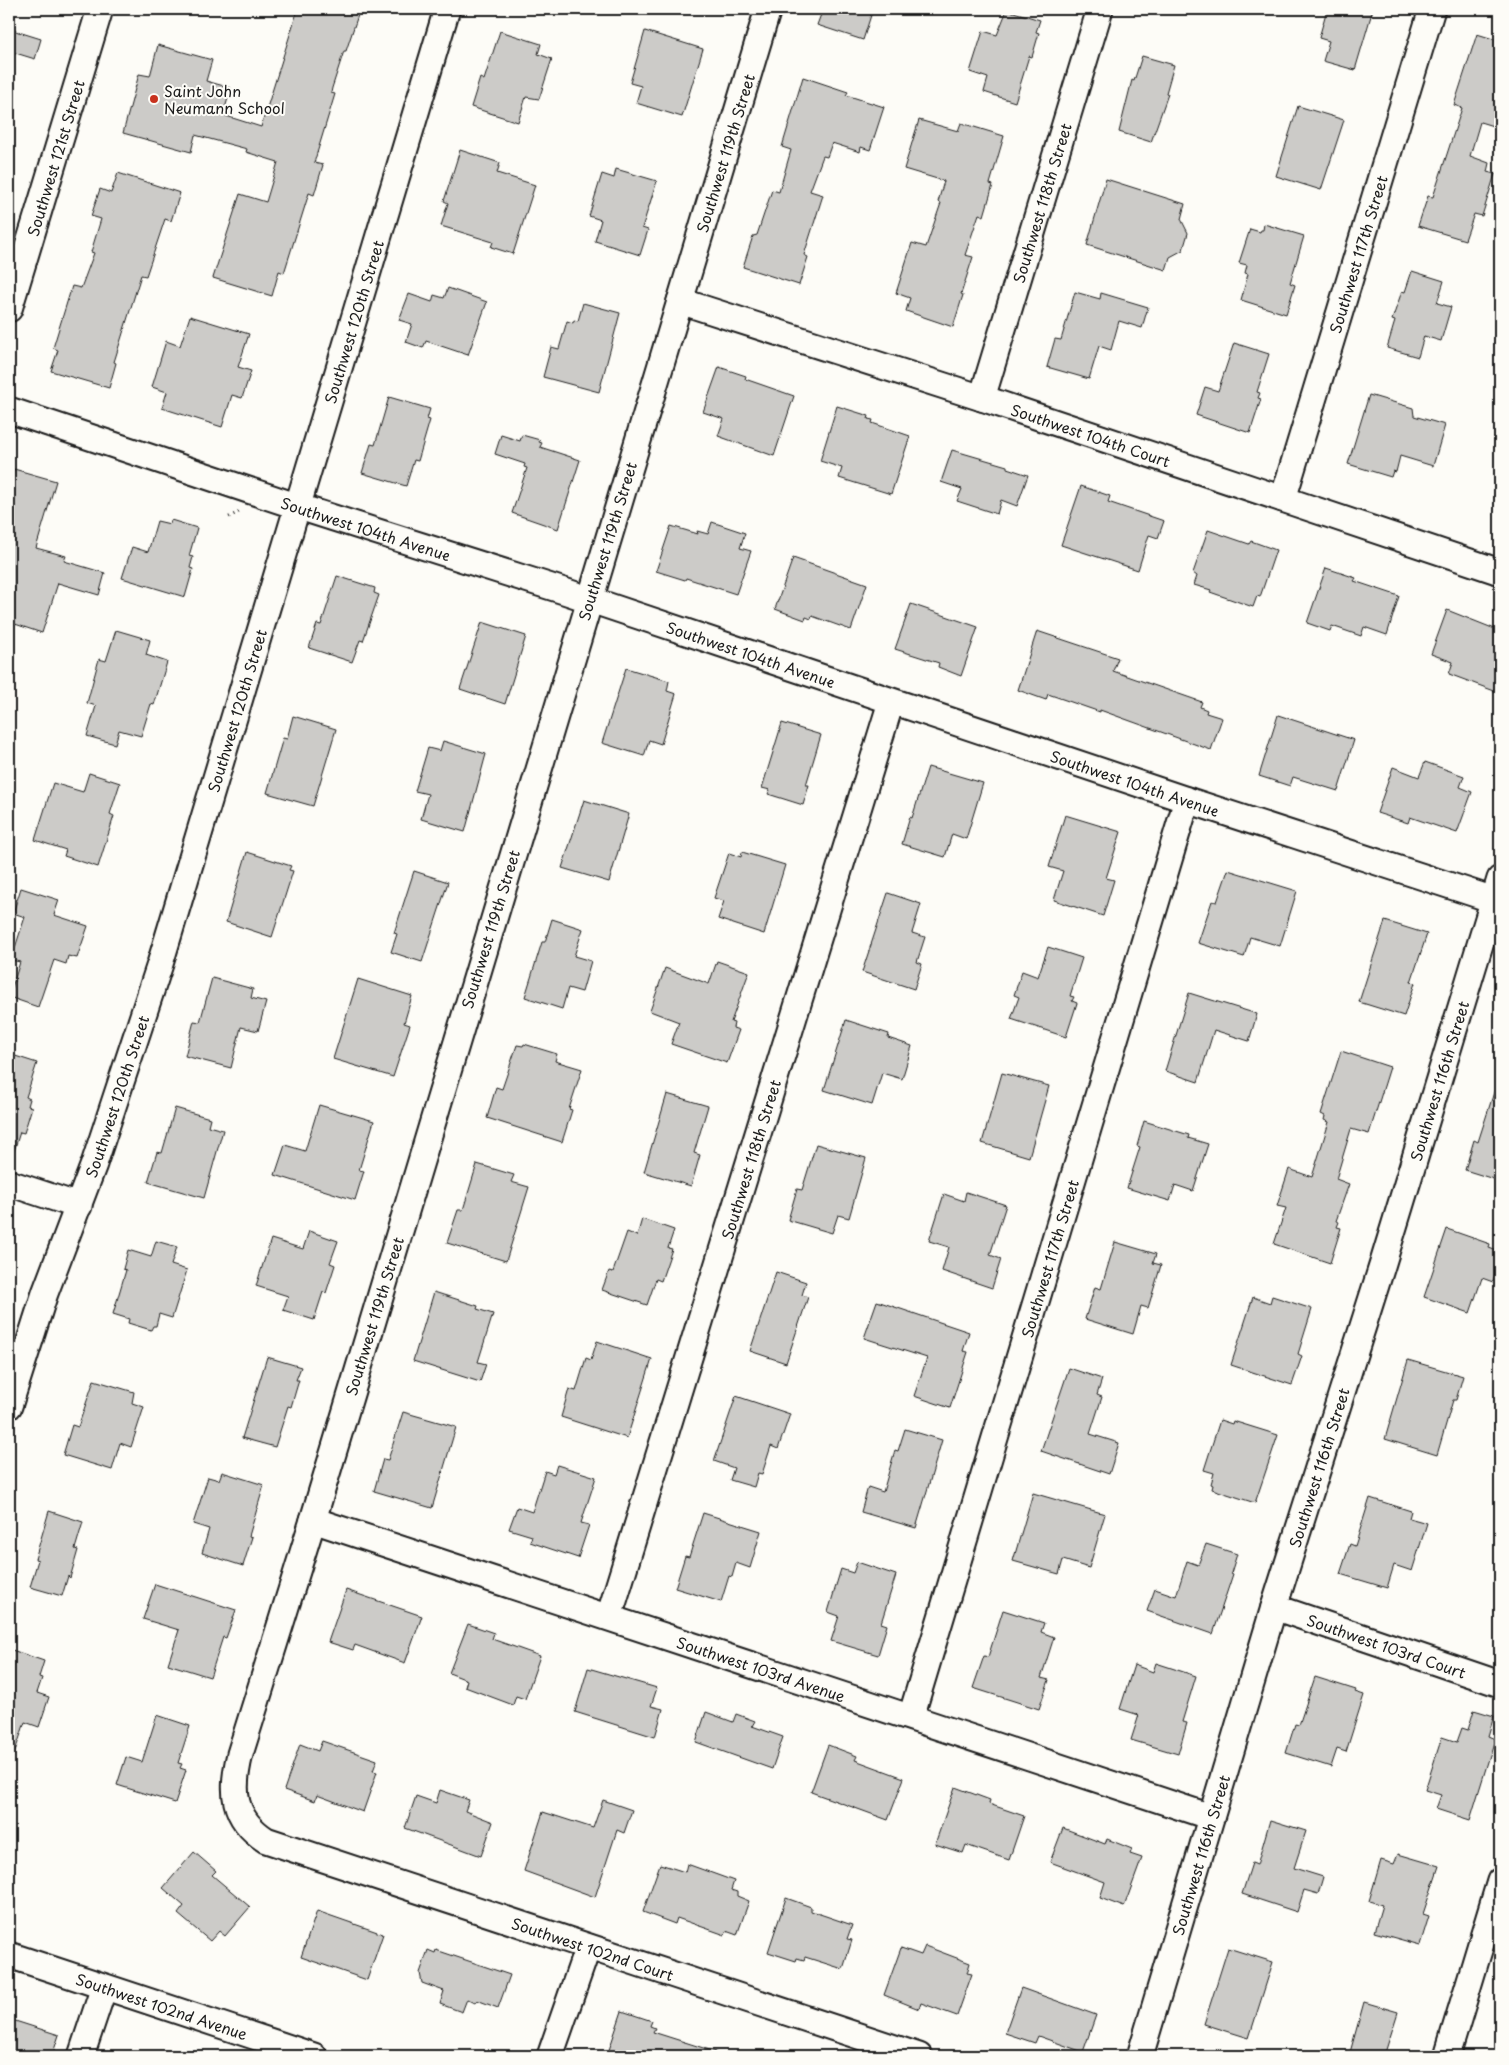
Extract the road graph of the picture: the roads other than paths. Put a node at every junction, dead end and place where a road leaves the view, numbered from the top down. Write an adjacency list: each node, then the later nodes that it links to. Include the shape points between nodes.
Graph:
1 (100, 9): 7 (street, Southwest 121st Street)
2 (447, 9): 11 (street, Southwest 120th Street)
3 (768, 9): 6 (street, Southwest 119th Street)
4 (1100, 9): 8 (street, Southwest 118th Street)
5 (1432, 9): 10 (street, Southwest 117th Street)
6 (680, 301): 8 (street, Southwest 104th Court); 13 (street, Southwest 119th Street)
7 (9, 309)
8 (982, 398): 10 (street, Southwest 104th Court)
9 (9, 410): 11 (street, Southwest 104th Avenue)
10 (1283, 499): 12 (street, Southwest 104th Court)
11 (296, 506): 13 (street, Southwest 104th Avenue); 18 (street, Southwest 120th Street, via 160,964)
12 (1500, 572)
13 (589, 600): 14 (street, Southwest 104th Avenue); 20 (street, Southwest 119th Street)
14 (891, 702): 15 (street, Southwest 104th Avenue); 22 (street, Southwest 118th Street)
15 (1187, 800): 16 (street, Southwest 104th Avenue); 24 (street, Southwest 117th Street)
16 (1497, 890): 21 (street, Southwest 116th Street)
17 (9, 1183): 18 (street)
18 (79, 1206): 19 (street, Southwest 120th Street, via 45,1293)
19 (9, 1406)
20 (313, 1520): 22 (street, Southwest 103rd Avenue); 26 (street, Southwest 119th Street, via 235,1778 234,1794 239,1811)
21 (1274, 1607): 23 (street, Southwest 103rd Court); 25 (street, Southwest 116th Street)
22 (609, 1617): 24 (street, Southwest 103rd Avenue)
23 (1500, 1684)
24 (911, 1718): 25 (street, Southwest 103rd Avenue)
25 (1211, 1817): 36 (street, Southwest 116th Street)
26 (266, 1840): 29 (street, Southwest 102nd Court)
27 (1500, 1880): 28 (street)
28 (1496, 1913): 37 (street)
29 (588, 1947): 34 (street); 35 (street, Southwest 102nd Court)
30 (9, 1955): 31 (street, Southwest 102nd Avenue)
31 (104, 1987): 32 (street); 33 (street, Southwest 102nd Avenue)
32 (81, 2056)
33 (314, 2056)
34 (550, 2056)
35 (919, 2056)
36 (1140, 2056)
37 (1447, 2056)

